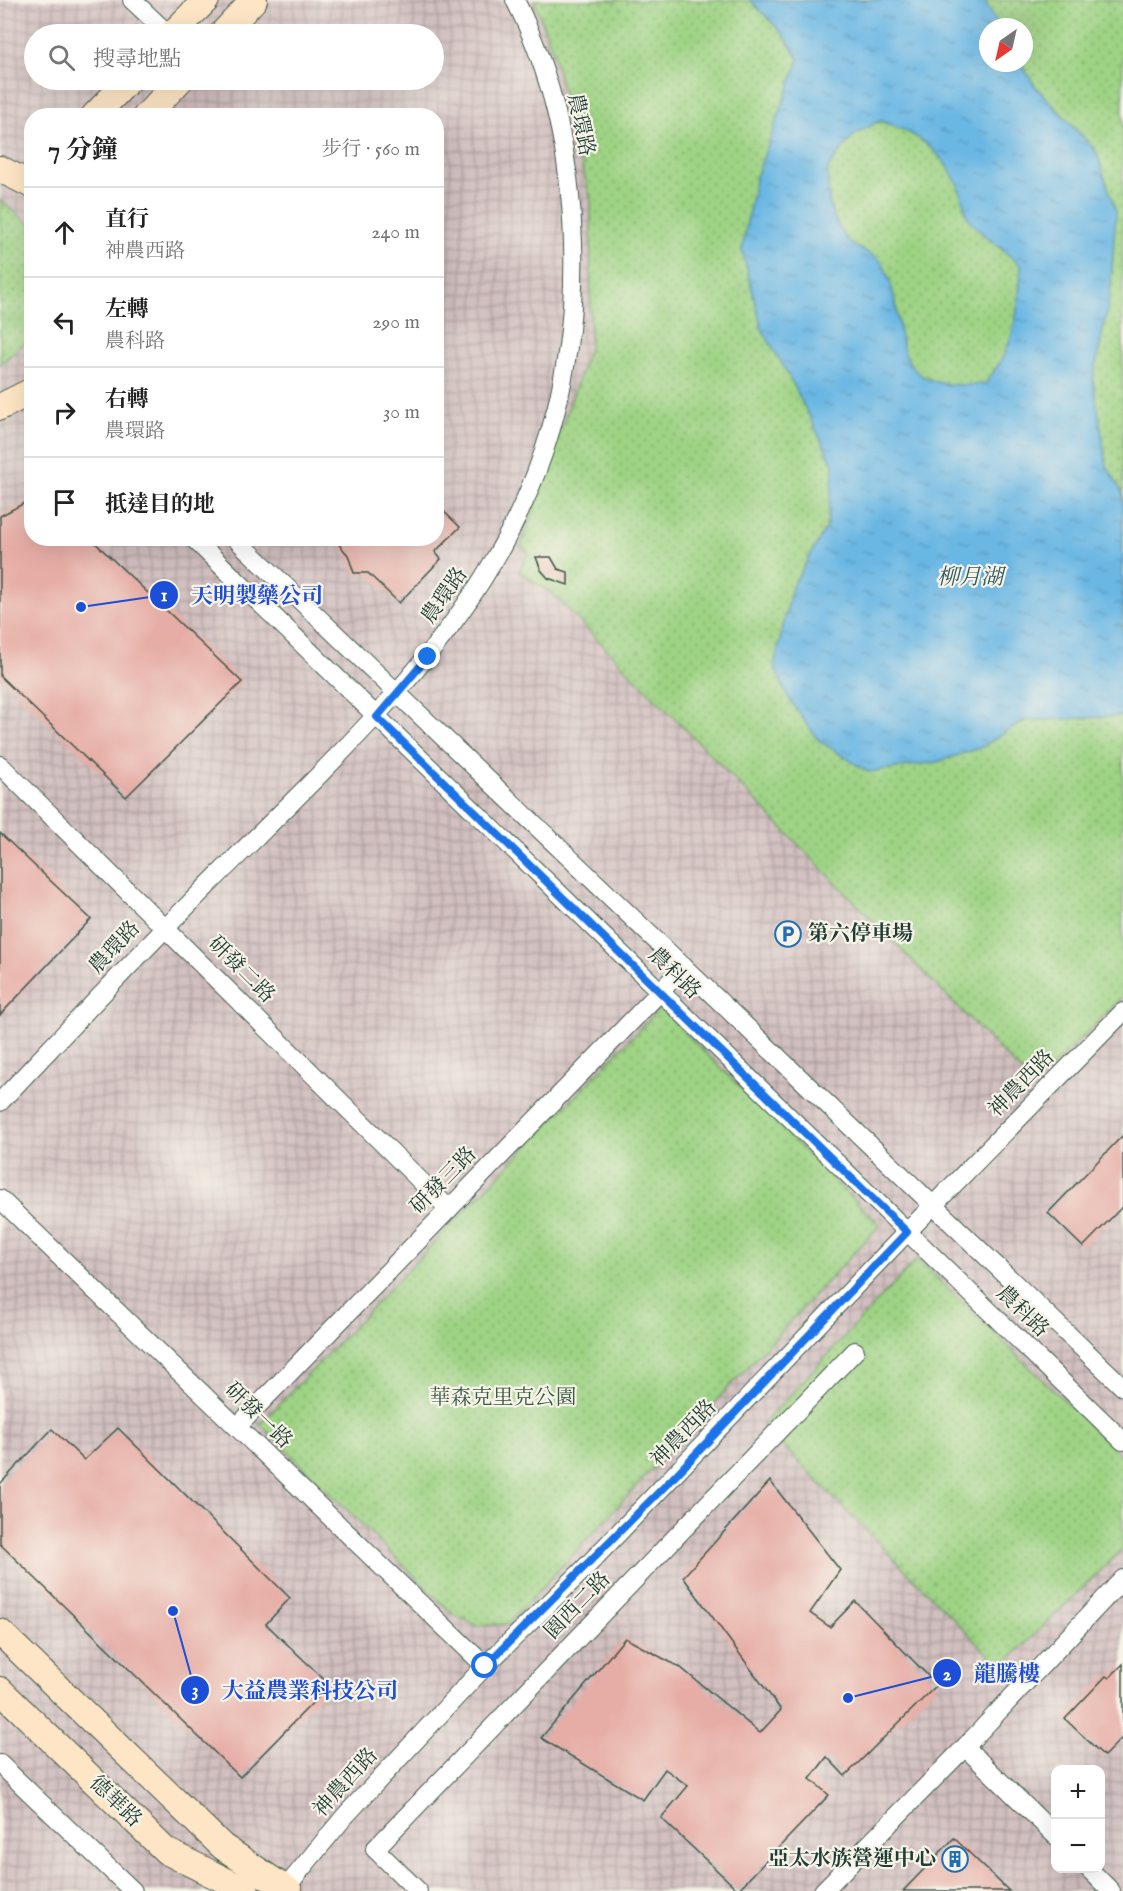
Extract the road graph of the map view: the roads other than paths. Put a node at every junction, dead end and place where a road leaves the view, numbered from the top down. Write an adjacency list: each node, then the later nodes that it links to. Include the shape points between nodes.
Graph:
1 (132, 0): 5 (street)
2 (206, 0): 6 (street)
3 (254, 0): 7 (street)
4 (515, 0): 18 (street, 農環路, via 546,77 572,203 574,272 569,346 546,447 506,542 483,583)
5 (159, 24)
6 (181, 24)
7 (231, 24)
8 (119, 90): 10 (street)
9 (171, 90): 11 (street)
10 (102, 108)
11 (154, 108)
12 (0, 169): 13 (street)
13 (24, 180)
14 (24, 395): 15 (street)
15 (0, 407)
16 (201, 546): 19 (street, 農科路)
17 (243, 546): 18 (street, 農科路)
18 (398, 694): 19 (street, 農環路); 22 (street, 農科路)
19 (377, 717): 21 (street, 農環路); 23 (street, 農科路)
20 (0, 765): 21 (street, 研發二路)
21 (166, 927): 25 (street, 農環路); 28 (street, 研發二路)
22 (684, 967): 23 (street, 研發三路); 27 (street, 農科路)
23 (660, 992): 28 (street, 研發三路); 29 (street, 農科路)
24 (1123, 1012): 27 (street, 神農西路)
25 (0, 1102)
26 (0, 1198): 32 (street, 研發一路)
27 (934, 1205): 29 (street, 神農西路); 31 (street, 農科路)
28 (449, 1209): 32 (street, 研發三路)
29 (907, 1232): 33 (street, 農科路); 36 (street, 神農西路, via 648,1503)
30 (855, 1351): 47 (street, 園西二路, via 375,1849)
31 (1123, 1387)
32 (237, 1427): 36 (street, 研發一路)
33 (1123, 1441)
34 (1123, 1579): 38 (street)
35 (0, 1632): 43 (street, via 223,1847)
36 (485, 1666): 43 (street, 神農西路, via 345,1816)
37 (0, 1690): 41 (street, 德華路)
38 (965, 1747): 40 (street); 48 (street)
39 (0, 1764): 44 (street)
40 (1051, 1831)
41 (175, 1856): 45 (street); 46 (street, 德華路)
42 (1092, 1873): 49 (street)
43 (282, 1890)
44 (133, 1891)
45 (211, 1891)
46 (246, 1891)
47 (418, 1891)
48 (823, 1891)
49 (1111, 1891)

